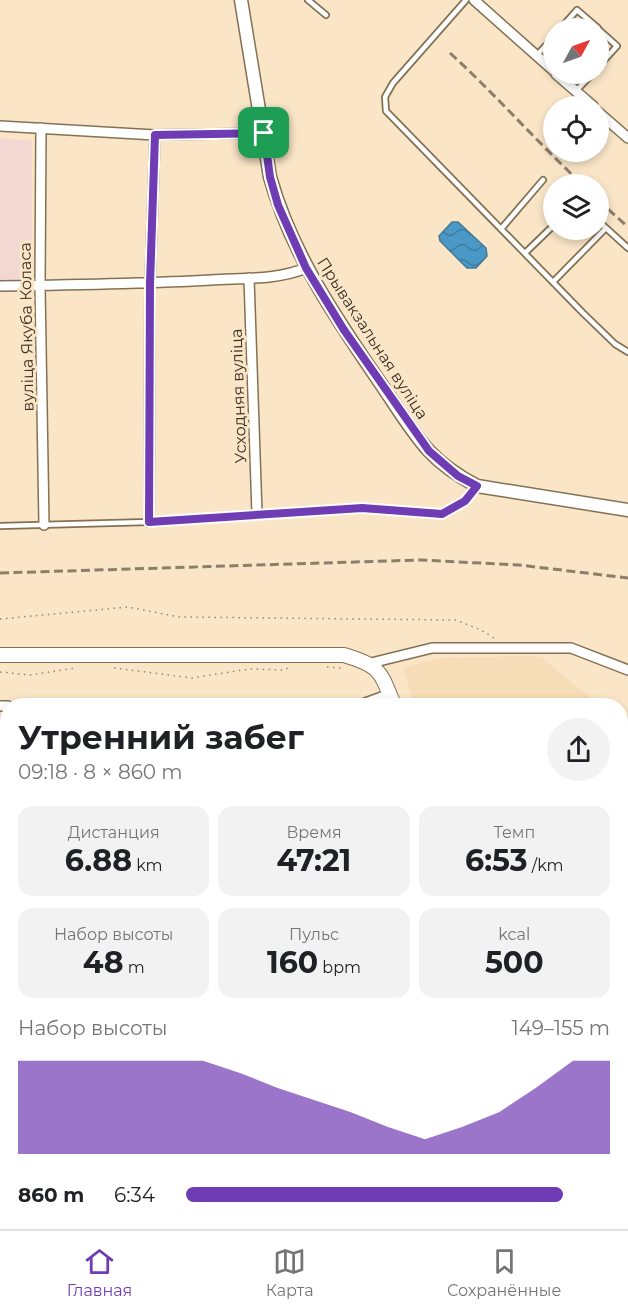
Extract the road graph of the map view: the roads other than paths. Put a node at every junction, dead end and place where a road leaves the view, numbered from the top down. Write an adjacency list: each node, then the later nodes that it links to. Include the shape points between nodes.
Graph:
1 (241, 0): 20 (street, Прывакзальная вуліца)
2 (308, 0): 5 (lane)
3 (466, 0): 24 (lane, via 393,83 386,97 386,111)
4 (474, 0): 11 (street)
5 (326, 15)
6 (570, 18): 7 (lane, via 577,10)
7 (586, 18)
8 (609, 39): 10 (lane, via 617,46)
9 (543, 49): 11 (lane)
10 (609, 55)
11 (537, 56): 12 (street)
12 (543, 61)
13 (568, 84): 15 (street)
14 (583, 84): 15 (lane)
15 (576, 92): 16 (street)
16 (581, 96)
17 (609, 122): 22 (street)
18 (0, 126): 19 (street)
19 (41, 128): 21 (street); 35 (street, вуліца Якуба Коласа)
20 (264, 133): 21 (street); 30 (street, Прывакзальная вуліца, via 278,205)
21 (155, 135): 33 (street)
22 (628, 138)
23 (543, 180): 24 (lane)
24 (501, 228): 29 (lane)
25 (609, 231): 28 (lane)
26 (543, 236): 29 (lane)
27 (594, 240): 32 (lane)
28 (628, 248)
29 (525, 253): 32 (lane)
30 (306, 268): 31 (street, via 292,274); 37 (street, Прывакзальная вуліца, via 344,330 429,451 458,476)
31 (249, 278): 33 (street); 39 (street, Усходняя вуліца)
32 (553, 282): 36 (lane, via 615,344)
33 (150, 284): 35 (street); 40 (street)
34 (0, 286): 35 (street)
35 (40, 286): 41 (street, вуліца Якуба Коласа)
36 (628, 352)
37 (477, 486): 38 (street, Прывакзальная вуліца); 39 (lane, via 465,501 442,514 362,508)
38 (628, 510)
39 (256, 514): 40 (lane)
40 (149, 522): 41 (lane)
41 (44, 525): 42 (lane)
42 (0, 526)
43 (0, 655): 44 (main road, via 344,655)
44 (371, 663): 45 (street, via 432,648 571,648); 46 (main road, via 383,676)
45 (628, 670)
46 (392, 698)

